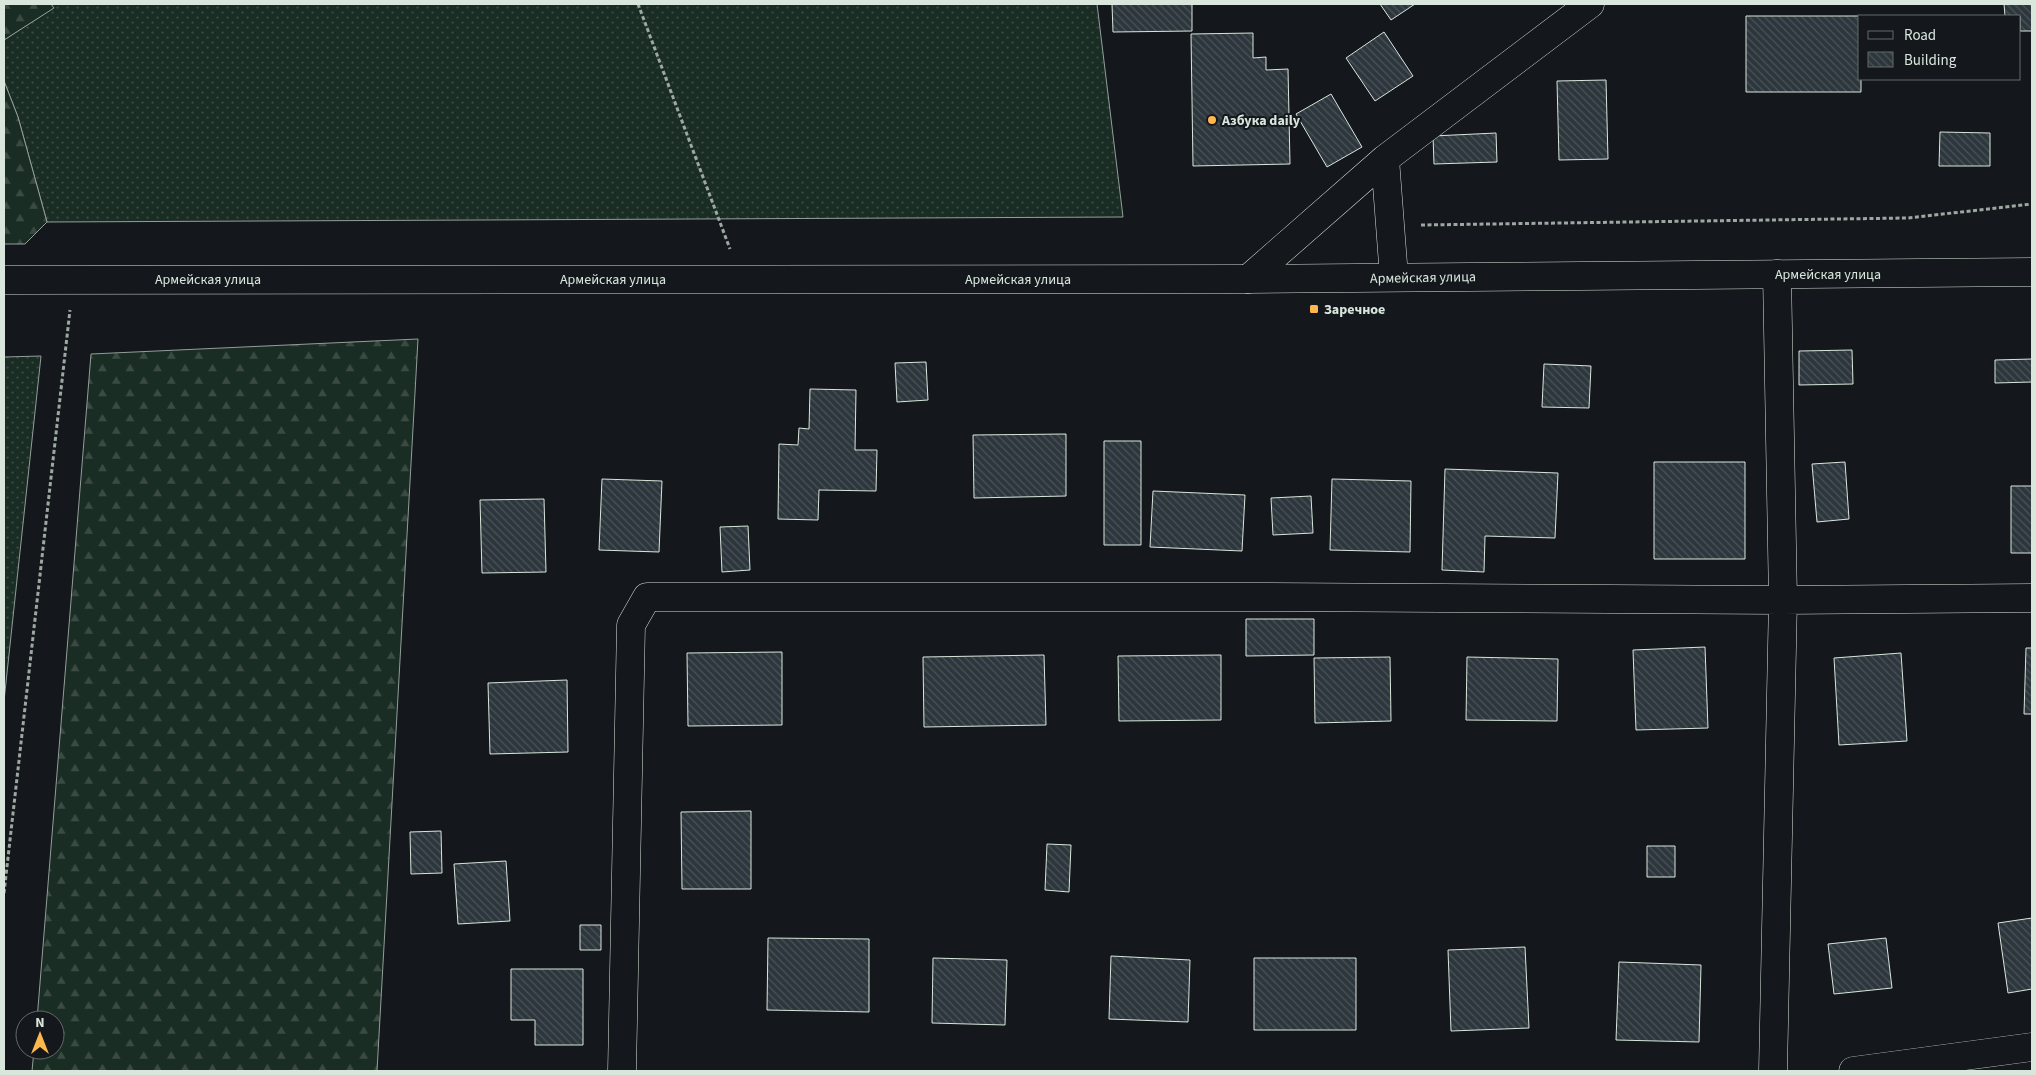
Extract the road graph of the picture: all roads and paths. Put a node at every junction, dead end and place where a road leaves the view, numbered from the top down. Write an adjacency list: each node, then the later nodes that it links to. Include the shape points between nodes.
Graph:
1 (638, 4): 9 (path)
2 (1590, 4): 3 (street)
3 (1385, 158): 5 (street); 10 (street)
4 (2032, 204): 5 (path, via 1908,218)
5 (1390, 227): 8 (street)
6 (2032, 272): 7 (street, Армейская улица)
7 (1777, 274): 8 (street, Армейская улица); 14 (street)
8 (1394, 277): 10 (street, Армейская улица)
9 (742, 279): 10 (street, Армейская улица); 12 (street, Армейская улица)
10 (1248, 279)
11 (4, 280): 12 (street, Армейская улица)
12 (73, 280): 15 (path)
13 (2032, 598): 14 (street)
14 (1783, 600): 17 (street, via 647,597 631,625); 18 (street)
15 (4, 893)
16 (2032, 1047): 19 (street)
17 (622, 1071)
18 (1773, 1071)
19 (1852, 1071)

